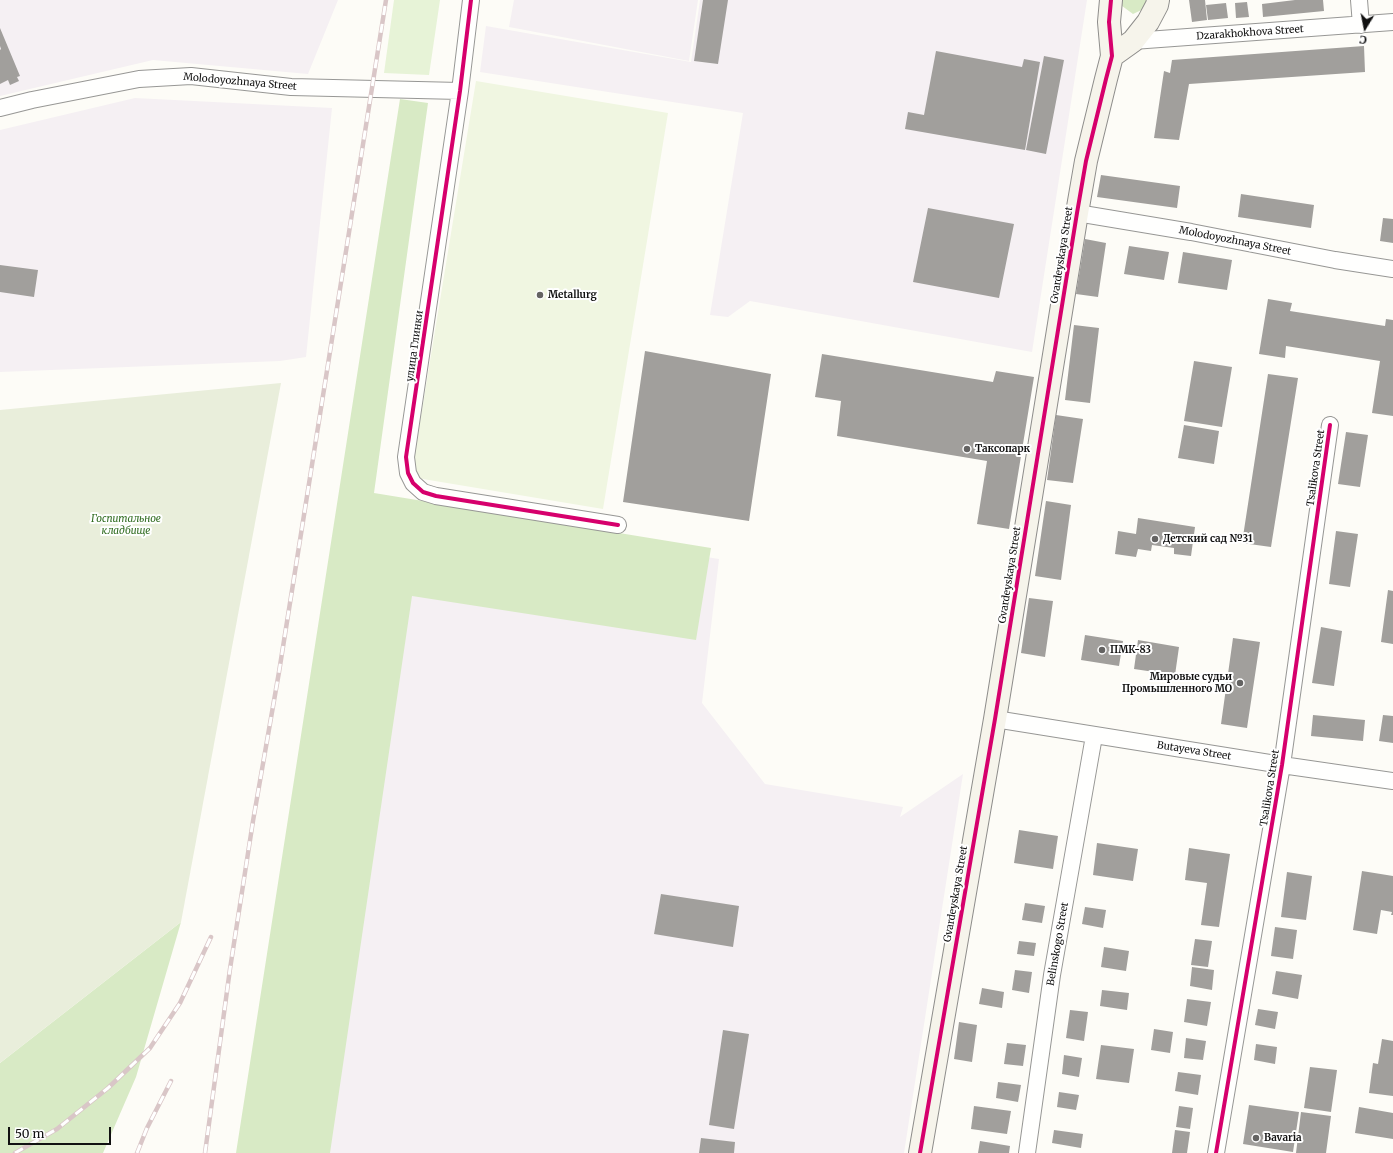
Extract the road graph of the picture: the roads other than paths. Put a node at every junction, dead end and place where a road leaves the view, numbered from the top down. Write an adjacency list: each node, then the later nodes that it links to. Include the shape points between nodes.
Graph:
1 (470, 0): 9 (street, улица Глинки)
2 (1111, 0): 8 (street, Gvardeyskaya Street, via 1109,22)
3 (1158, 0): 7 (street, via 1148,22)
4 (1359, 0): 6 (street)
5 (1393, 22): 6 (street, Dzarakhokhova Street)
6 (1361, 25): 7 (street, Dzarakhokhova Street)
7 (1133, 41): 8 (street)
8 (1112, 56): 11 (street, Gvardeyskaya Street, via 1086,161)
9 (460, 91): 10 (street, Molodoyozhnaya Street, via 291,87 191,76 139,79); 14 (street, улица Глинки, via 406,457 408,473 413,483 423,492 436,496)
10 (0, 108)
11 (1077, 213): 12 (street, Molodoyozhnaya Street); 15 (street, Gvardeyskaya Street)
12 (1393, 269)
13 (1330, 425): 17 (street, Tsalikova Street)
14 (618, 525)
15 (995, 718): 16 (street, Butayeva Street); 19 (street, Gvardeyskaya Street)
16 (1094, 736): 17 (street, Butayeva Street); 20 (street, Belinskogo Street, via 1052,975)
17 (1282, 766): 18 (street, Butayeva Street); 21 (street, Tsalikova Street)
18 (1393, 781)
19 (920, 1153)
20 (1027, 1153)
21 (1216, 1153)

